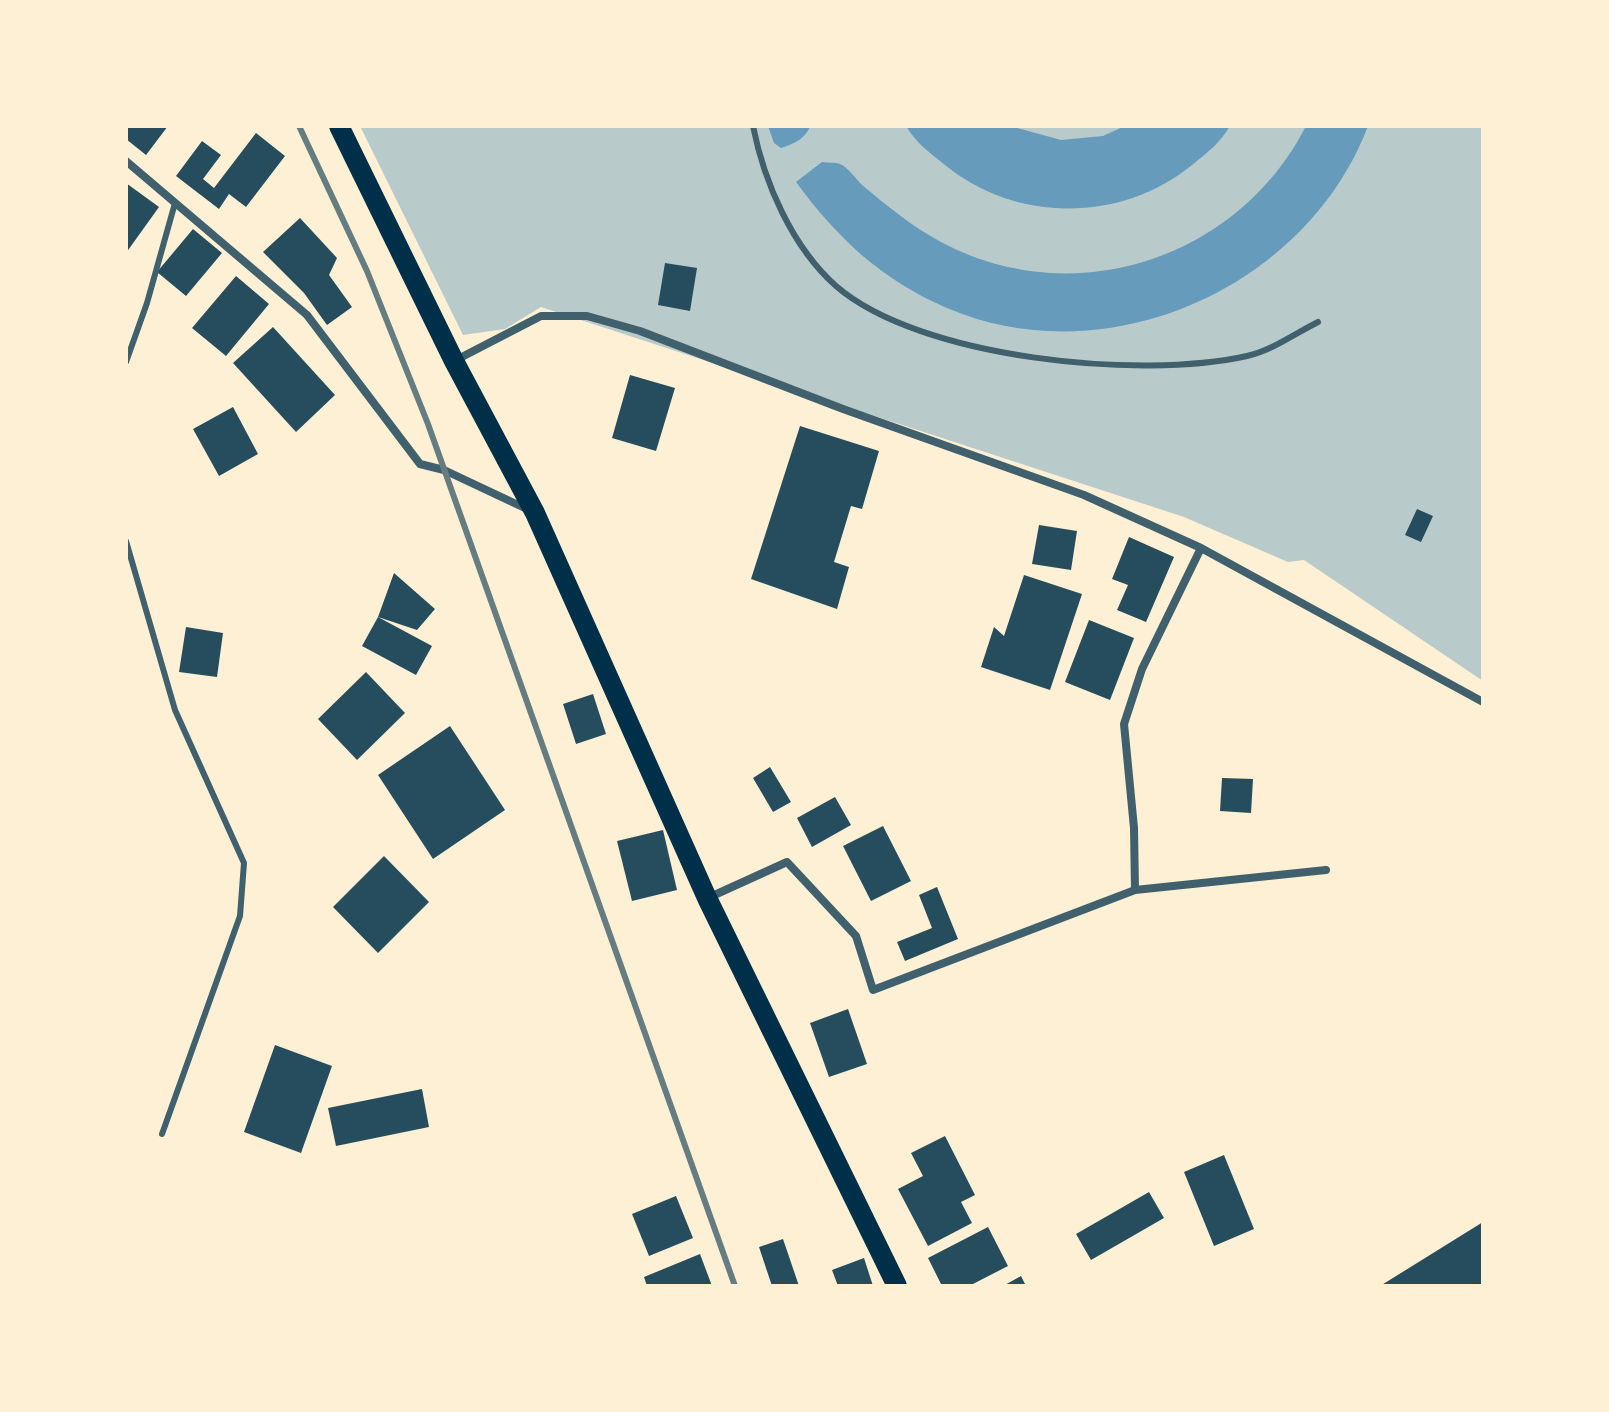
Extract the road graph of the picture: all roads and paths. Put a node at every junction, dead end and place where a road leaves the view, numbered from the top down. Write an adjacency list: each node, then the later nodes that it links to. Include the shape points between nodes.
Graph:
1 (339, 126): 6 (main road)
2 (753, 126): 5 (lane, via 758,152 792,233 835,286 880,315 976,349 1102,364 1195,365 1250,356)
3 (126, 161): 4 (street)
4 (175, 203): 7 (lane); 8 (street, via 307,315 420,464)
5 (1318, 322)
6 (454, 361): 8 (main road); 10 (street, via 541,316 587,316 1084,495)
7 (126, 362)
8 (535, 513): 14 (main road)
9 (126, 541): 15 (lane, via 175,710 244,863 240,916)
10 (1201, 548): 11 (street); 13 (street, via 1142,669 1124,724)
11 (1483, 702)
12 (1326, 870): 13 (street)
13 (1135, 890): 14 (street, via 873,990 856,936 787,862)
14 (707, 898): 16 (main road)
15 (162, 1134)
16 (897, 1286)

